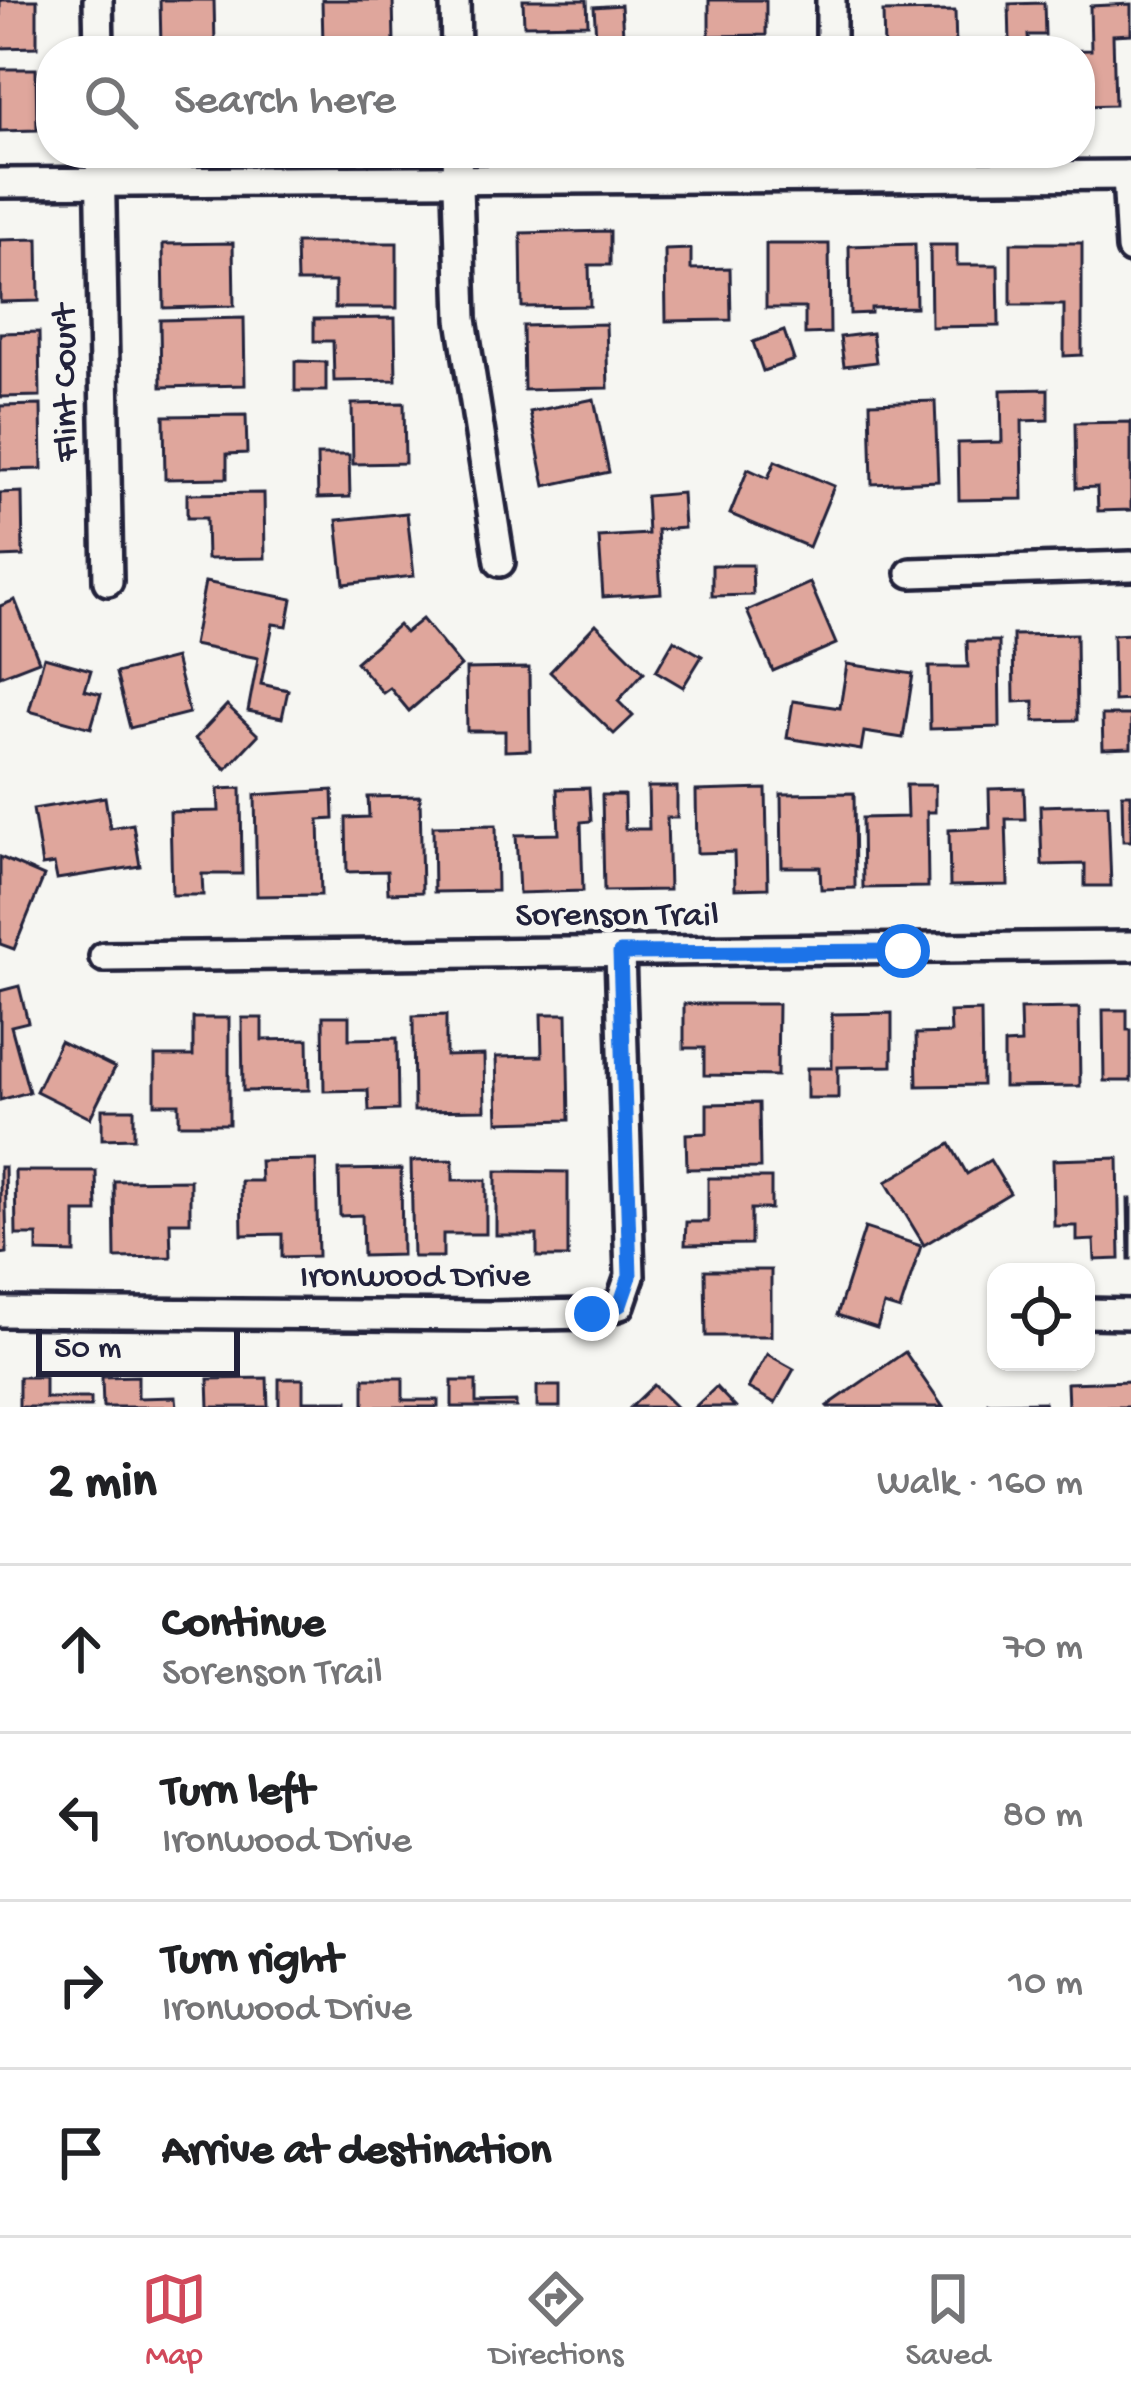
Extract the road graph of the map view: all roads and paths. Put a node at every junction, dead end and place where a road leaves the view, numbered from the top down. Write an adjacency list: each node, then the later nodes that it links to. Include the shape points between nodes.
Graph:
1 (98, 0): 4 (street)
2 (455, 0): 5 (street)
3 (831, 0): 6 (street)
4 (99, 36)
5 (456, 36)
6 (832, 36)
7 (100, 168): 13 (street, Flint Court)
8 (398, 168): 13 (street)
9 (457, 168): 15 (street, via 462,319)
10 (922, 168): 11 (street)
11 (1129, 175): 14 (street)
12 (0, 183): 13 (street)
13 (100, 183): 18 (street, Flint Court)
14 (1131, 249)
15 (500, 562)
16 (1131, 566): 17 (street)
17 (911, 573)
18 (108, 580)
19 (1131, 946): 20 (street, Sorenson Trail)
20 (620, 953): 21 (street, Sorenson Trail); 22 (street, Ironwood Drive, via 630,1276 620,1305 592,1314 488,1316)
21 (104, 957)
22 (0, 1312)
23 (1095, 1313): 24 (street)
24 (1131, 1314)

